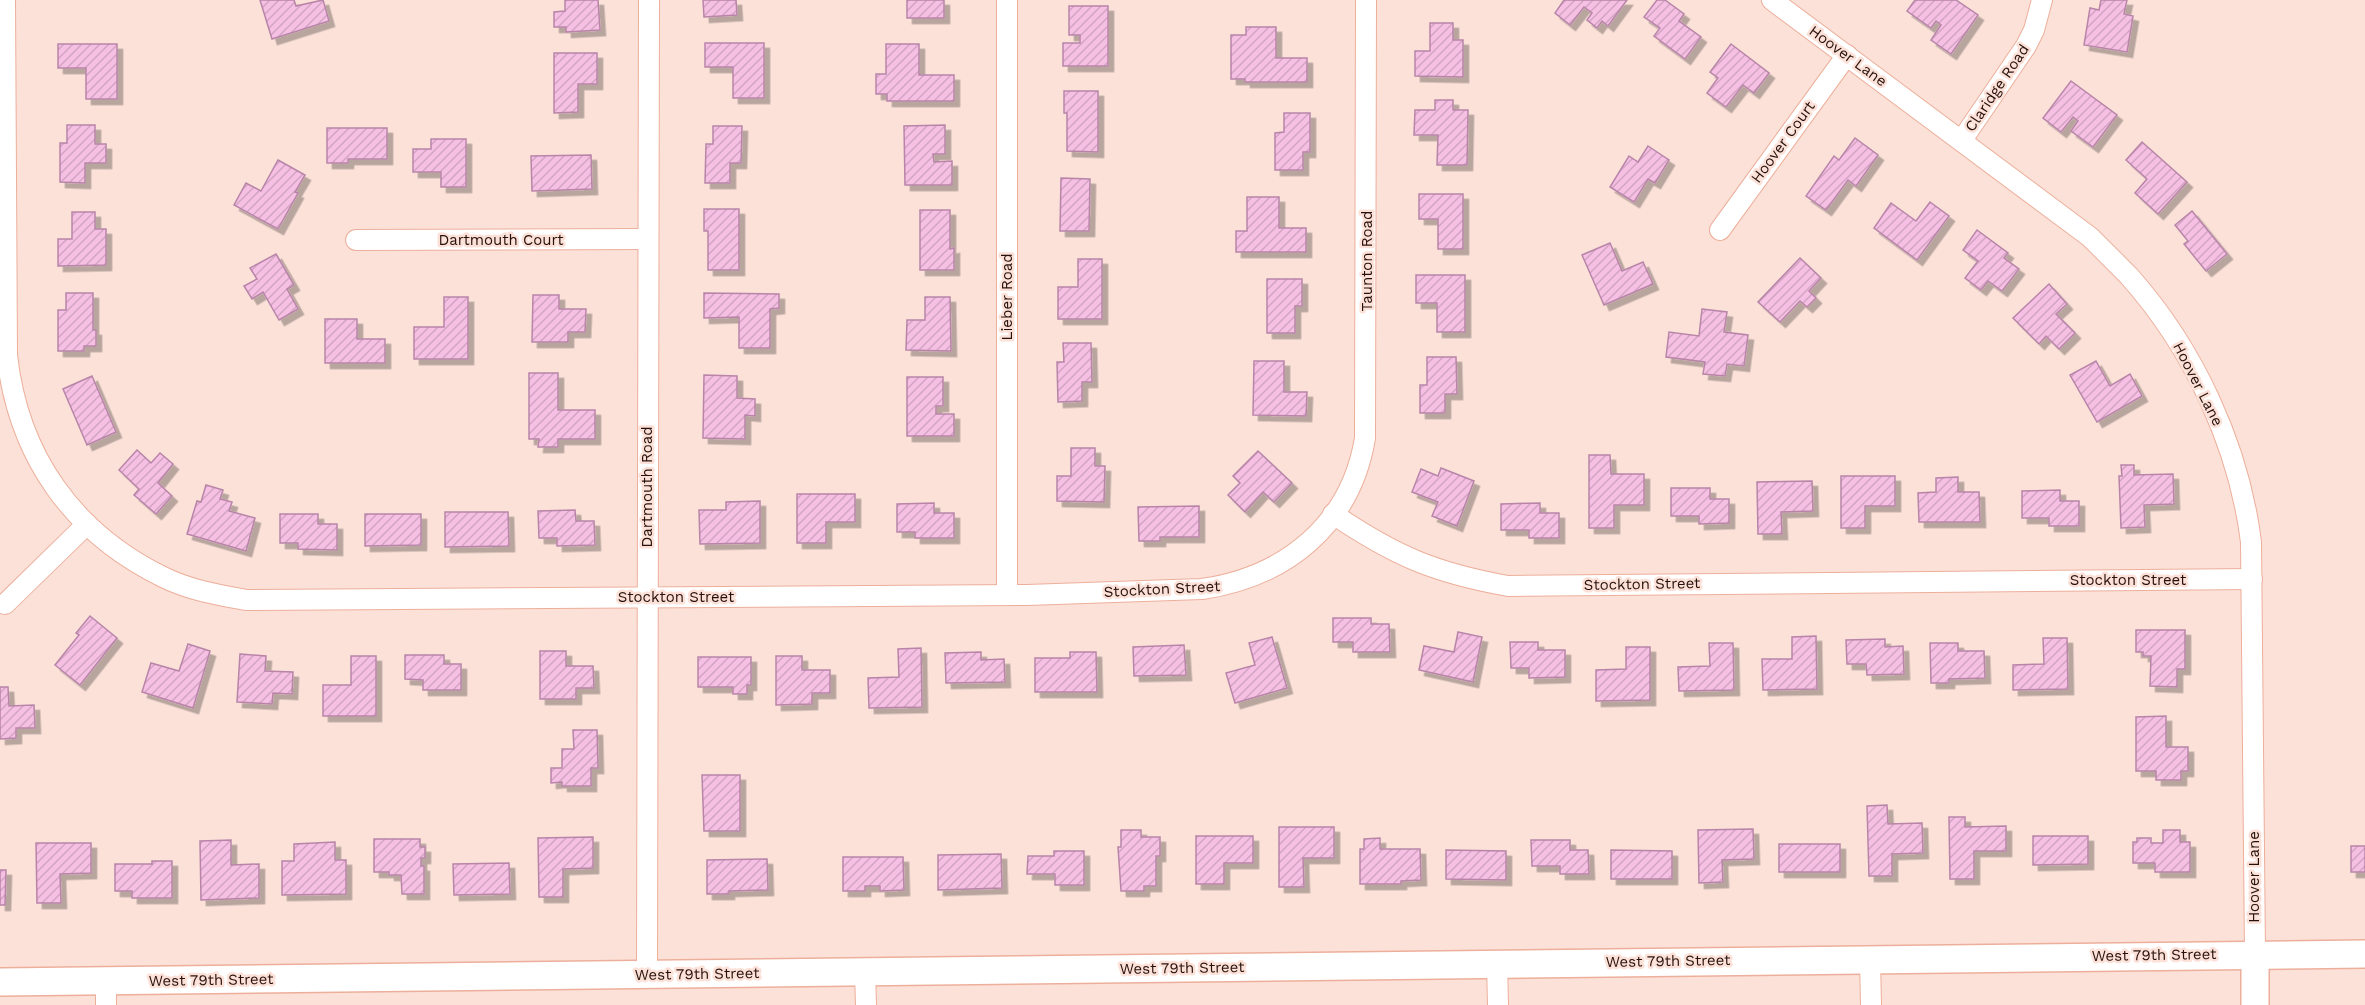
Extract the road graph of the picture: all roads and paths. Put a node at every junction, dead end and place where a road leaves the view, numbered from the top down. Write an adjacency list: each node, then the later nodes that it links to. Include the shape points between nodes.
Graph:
1 (5, 0): 13 (street, Stockton Street, via 6,326 10,377 22,426 39,462 60,495)
2 (649, 0): 10 (street, Dartmouth Road)
3 (1007, 0): 15 (street, Lieber Road)
4 (1366, 0): 12 (street, Taunton Road, via 1367,421 1360,462)
5 (1772, 0): 7 (street, Hoover Lane)
6 (2042, 0): 8 (street, Claridge Road, via 2026,46)
7 (1847, 55): 8 (street, Hoover Lane); 9 (street, Hoover Court)
8 (1962, 140): 14 (street, Hoover Lane, via 2090,237 2130,277 2170,330 2215,412 2236,466 2247,513)
9 (1720, 230)
10 (647, 239): 11 (street, Dartmouth Court); 16 (street, Dartmouth Road)
11 (356, 240)
12 (1333, 514): 14 (street, Stockton Street, via 1415,562 1508,586); 15 (street, Stockton Street, via 1315,537 1292,556 1231,585)
13 (87, 524): 16 (street, Stockton Street, via 123,555 164,578 209,594 246,600); 17 (street)
14 (2252, 579): 18 (street, Hoover Lane)
15 (1007, 595): 16 (street, Stockton Street)
16 (647, 598): 23 (street, Dartmouth Road)
17 (5, 604)
18 (2254, 954): 19 (main road, West 79th Street); 20 (main road, West 79th Street); 29 (main road)
19 (2365, 954)
20 (1870, 959): 21 (main road, West 79th Street); 28 (street)
21 (1497, 963): 22 (main road, West 79th Street); 27 (street)
22 (865, 972): 23 (main road, West 79th Street); 26 (street)
23 (647, 974): 25 (main road, West 79th Street)
24 (0, 982): 25 (main road, West 79th Street)
25 (106, 993)
26 (866, 1005)
27 (1498, 1005)
28 (1871, 1005)
29 (2255, 1005)

